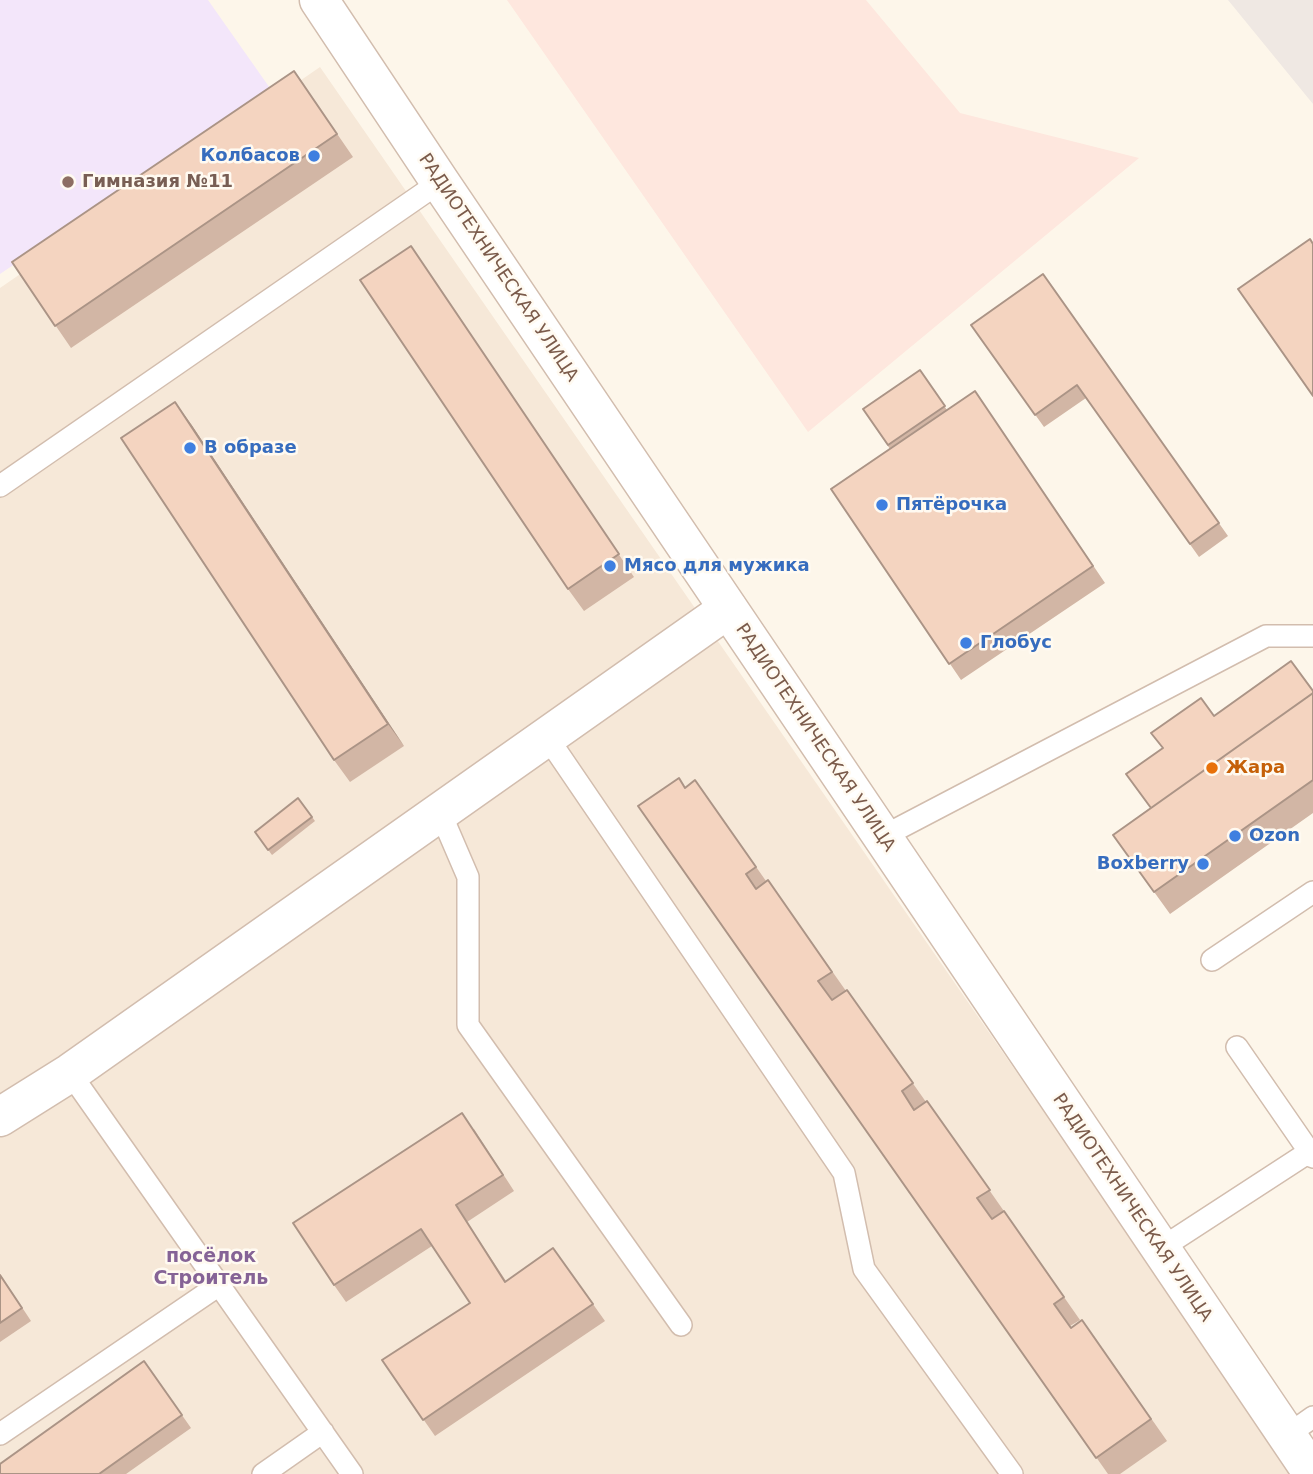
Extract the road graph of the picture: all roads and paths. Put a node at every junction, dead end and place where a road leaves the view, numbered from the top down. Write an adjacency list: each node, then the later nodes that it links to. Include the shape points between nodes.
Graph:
1 (319, 0): 2 (street, РАДИОТЕХНИЧЕСКАЯ УЛИЦА)
2 (440, 182): 3 (lane); 4 (street, РАДИОТЕХНИЧЕСКАЯ УЛИЦА)
3 (0, 486)
4 (728, 609): 6 (street); 8 (street, РАДИОТЕХНИЧЕСКАЯ УЛИЦА)
5 (1313, 636): 8 (lane, via 1265,636)
6 (547, 737): 7 (street); 23 (lane, via 844,1173 864,1269)
7 (440, 812): 12 (street); 17 (lane, via 468,877 468,1025)
8 (882, 837): 15 (street, РАДИОТЕХНИЧЕСКАЯ УЛИЦА)
9 (1313, 892): 10 (lane)
10 (1212, 960)
11 (1237, 1048): 14 (lane)
12 (70, 1073): 13 (street); 16 (lane)
13 (0, 1117)
14 (1311, 1155): 15 (lane)
15 (1160, 1249): 18 (street, РАДИОТЕХНИЧЕСКАЯ УЛИЦА)
16 (219, 1285): 19 (lane); 20 (lane)
17 (681, 1325)
18 (1300, 1427): 24 (street, РАДИОТЕХНИЧЕСКАЯ УЛИЦА)
19 (323, 1432): 21 (lane); 22 (lane)
20 (0, 1434)
21 (263, 1474)
22 (352, 1474)
23 (1012, 1474)
24 (1313, 1474)

